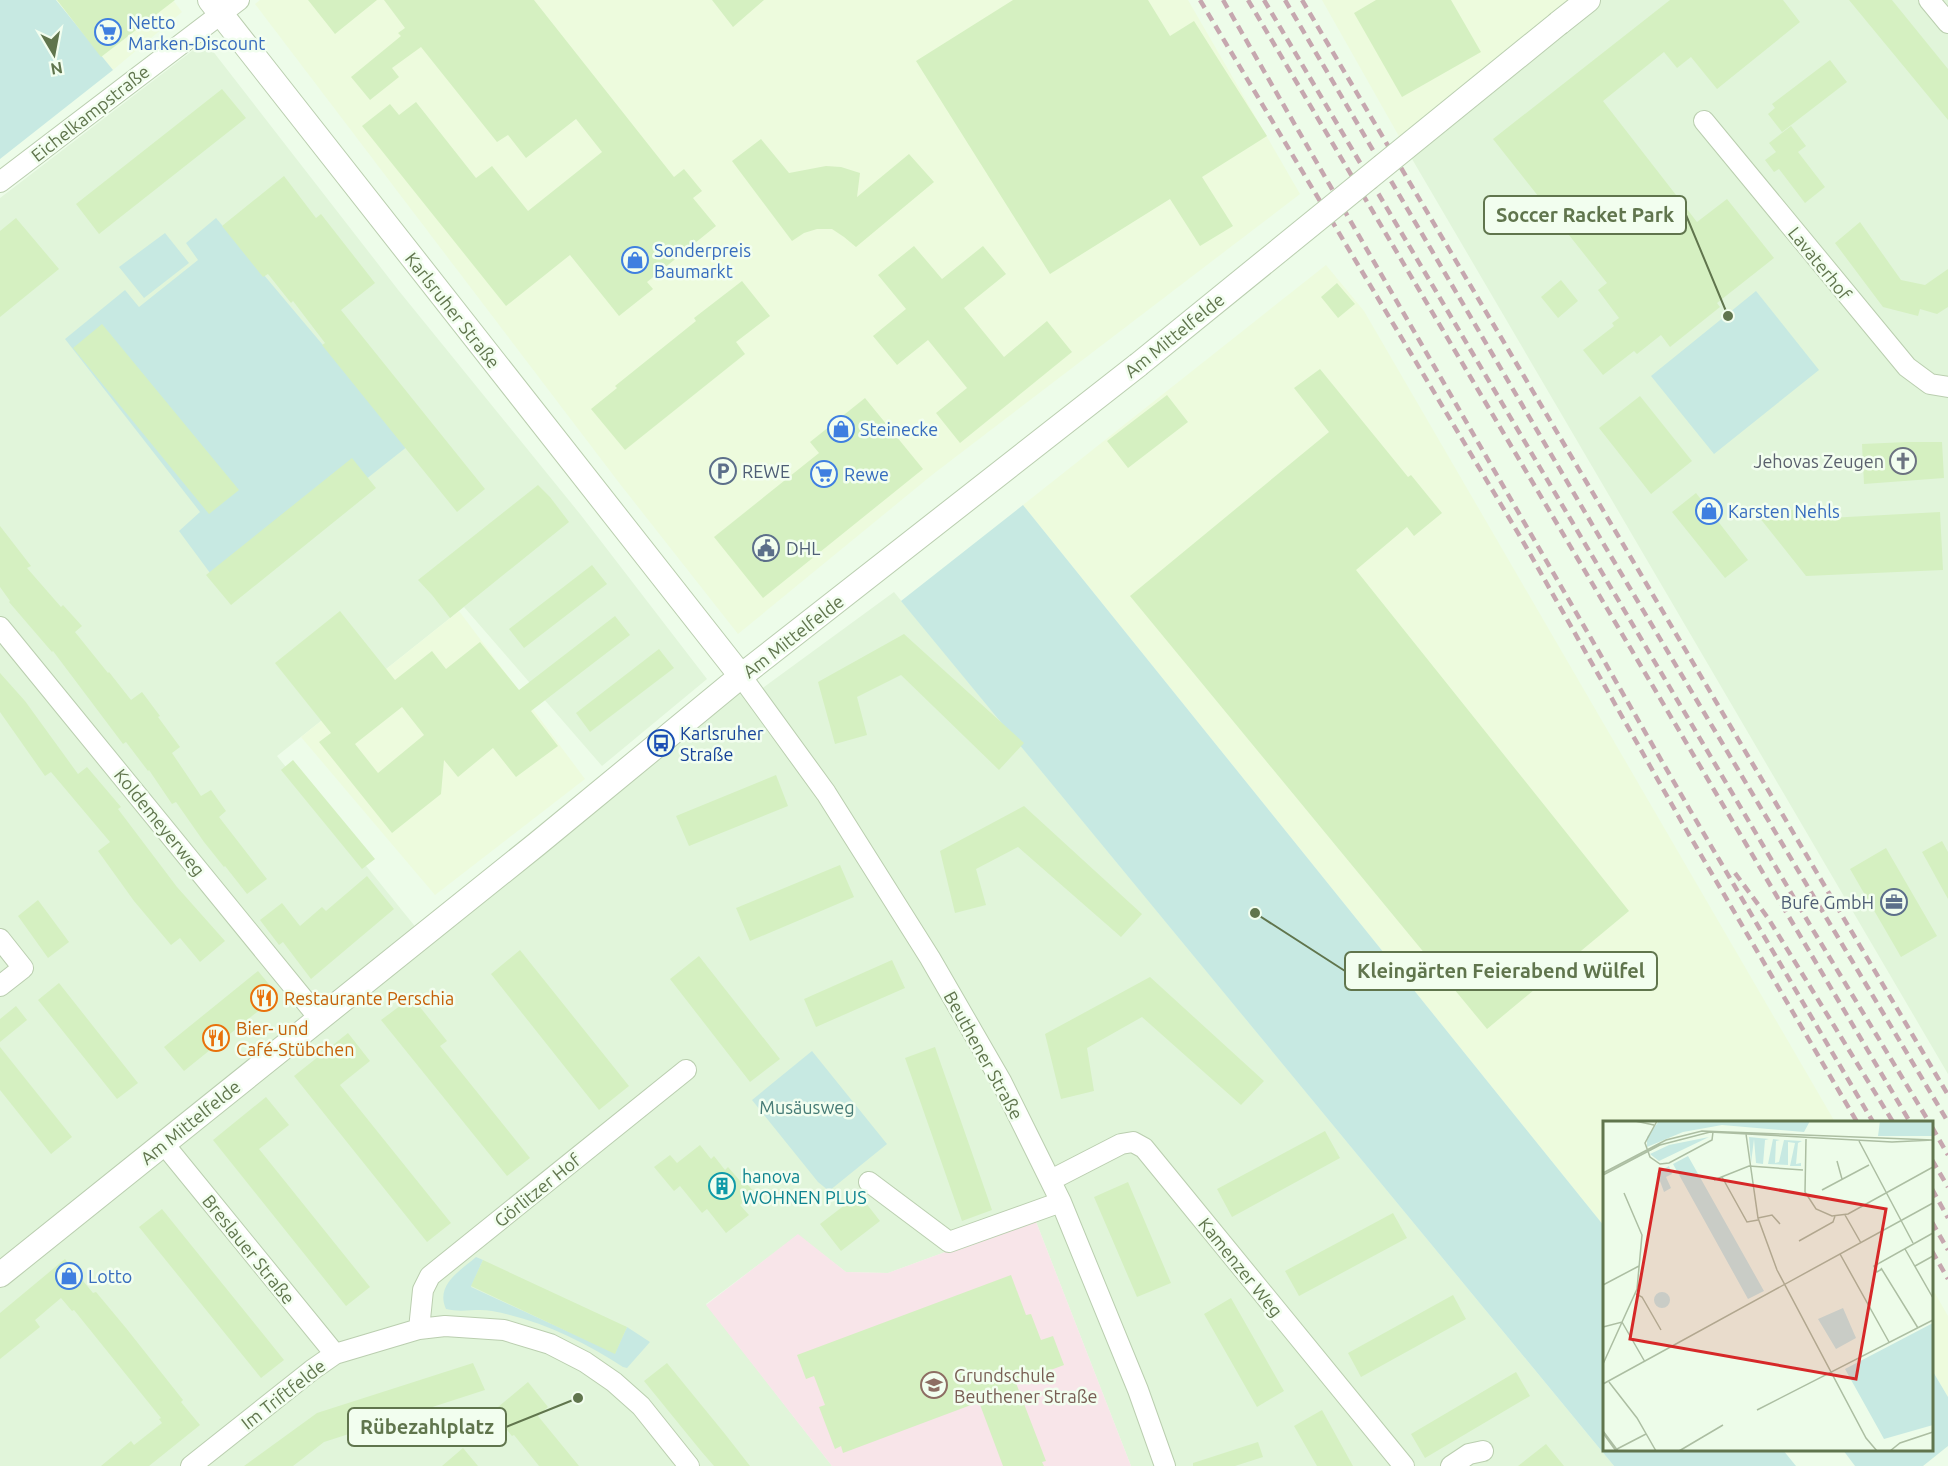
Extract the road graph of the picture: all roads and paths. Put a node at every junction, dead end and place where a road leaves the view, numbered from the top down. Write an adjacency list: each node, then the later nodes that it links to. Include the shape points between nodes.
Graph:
1 (1588, 0): 9 (street, Am Mittelfelde, bridge, via 1138,365)
2 (1929, 0): 4 (street)
3 (223, 4): 6 (street, Eichelkampstraße); 9 (street, Karlsruher Straße, via 529,409)
4 (1948, 23)
5 (1704, 121): 7 (street, Lavaterhof, via 1907,368 1930,384)
6 (0, 182)
7 (1948, 387)
8 (0, 627): 12 (street, Koldemeyerweg)
9 (741, 676): 12 (street, Am Mittelfelde); 15 (street, Beuthener Straße, via 826,793 930,958)
10 (0, 939): 11 (street, via 23,968)
11 (0, 986)
12 (319, 1018): 14 (street, Am Mittelfelde)
13 (687, 1070): 19 (street, Görlitzer Hof, via 430,1276 423,1290)
14 (163, 1143): 18 (street, Am Mittelfelde); 20 (street, Breslauer Straße)
15 (1052, 1180): 17 (street, Beuthener Straße); 25 (street, Kamenzer Weg, via 1121,1144 1133,1142 1144,1148)
16 (869, 1182): 17 (street, via 949,1242)
17 (1061, 1202): 24 (street, Beuthener Straße)
18 (0, 1275)
19 (419, 1329): 20 (street, Im Triftfelde); 23 (street, Im Triftfelde, via 445,1326 504,1330 550,1344 614,1382 641,1406)
20 (335, 1354): 22 (street, Im Triftfelde)
21 (1483, 1451): 26 (street, via 1469,1454)
22 (191, 1466)
23 (690, 1466)
24 (1165, 1466)
25 (1404, 1466)
26 (1451, 1466)

